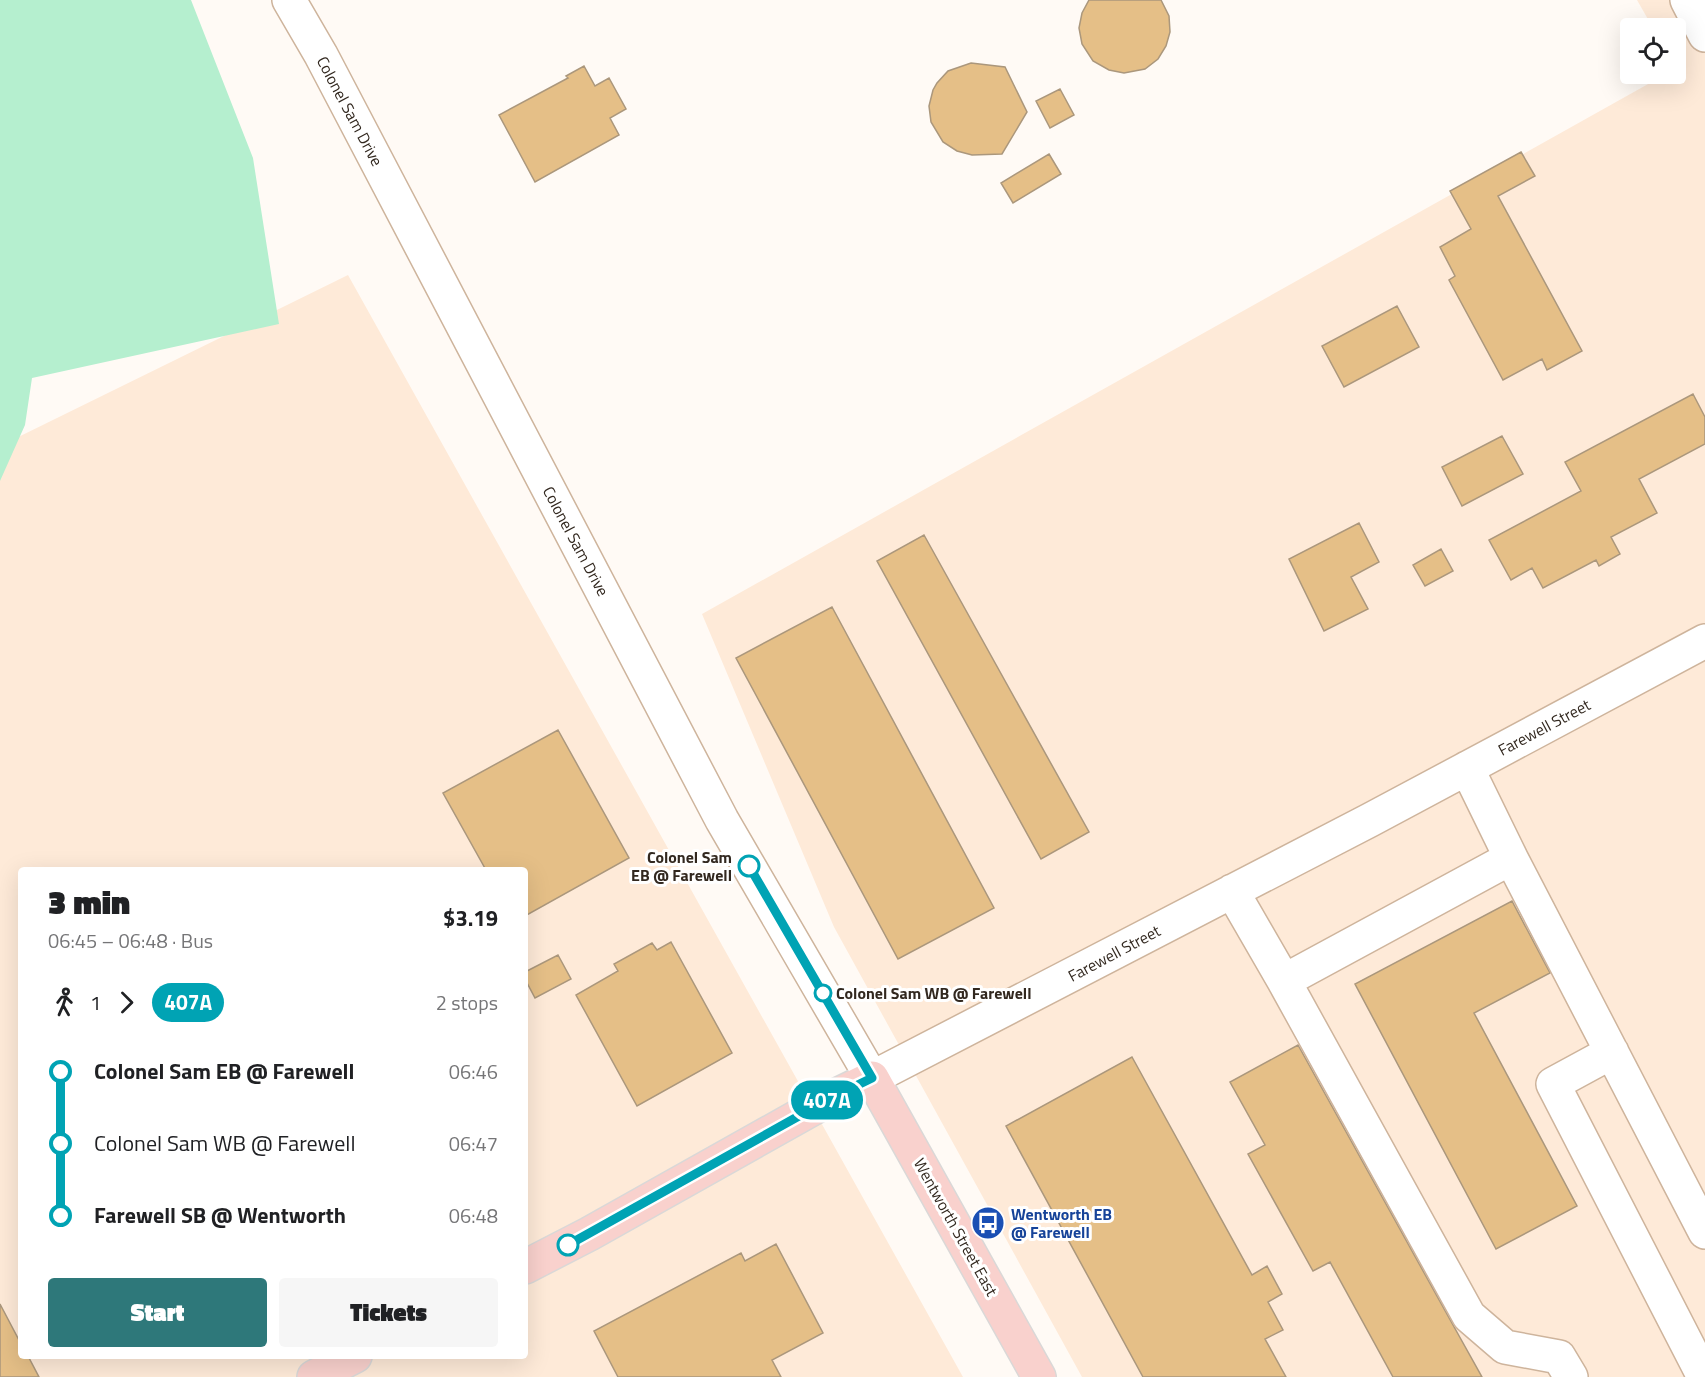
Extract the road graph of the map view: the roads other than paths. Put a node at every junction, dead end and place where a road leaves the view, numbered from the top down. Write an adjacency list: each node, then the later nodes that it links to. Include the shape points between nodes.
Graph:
1 (290, 0): 10 (street, Colonel Sam Drive, via 722,820)
2 (1687, 0): 3 (street)
3 (1705, 34)
4 (1705, 641): 5 (street, Farewell Street)
5 (1467, 768): 6 (street); 7 (street, Farewell Street)
6 (1511, 858): 8 (street); 9 (street)
7 (1232, 891): 8 (street); 10 (street, Farewell Street)
8 (1284, 981): 16 (street, via 1469,1316 1504,1347 1559,1357)
9 (1612, 1052): 11 (street); 17 (street, via 1552,1084)
10 (872, 1078): 12 (main road, Farewell Street); 15 (main road, Wentworth Street East)
11 (1705, 1232)
12 (528, 1265)
13 (349, 1359): 14 (main road)
14 (314, 1377)
15 (1040, 1377)
16 (1571, 1377)
17 (1704, 1377)

